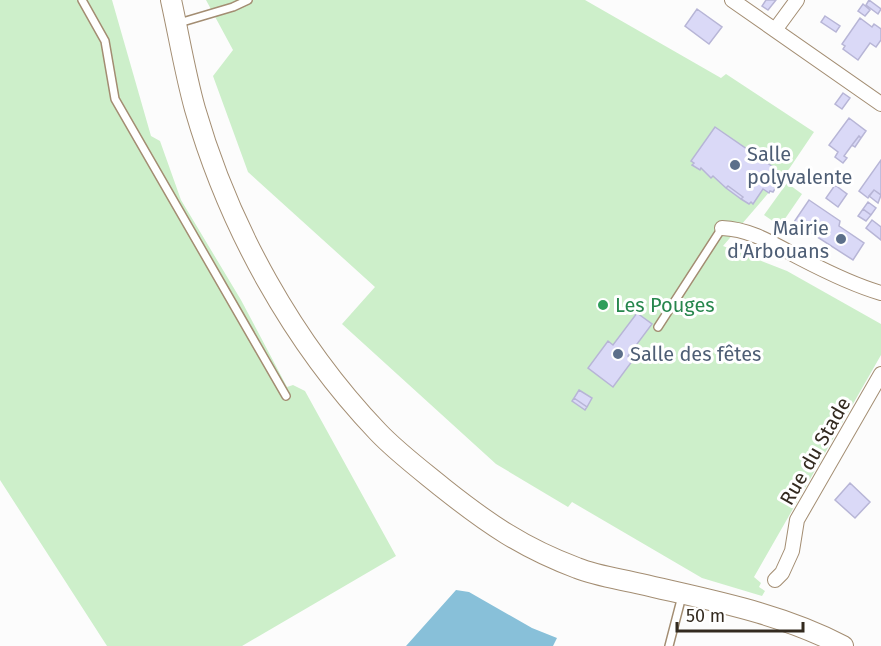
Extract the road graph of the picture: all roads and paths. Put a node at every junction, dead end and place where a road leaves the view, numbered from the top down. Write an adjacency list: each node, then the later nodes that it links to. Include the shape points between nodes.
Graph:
1 (82, 0): 13 (lane, via 105,41 115,99)
2 (171, 0): 6 (street)
3 (248, 0): 6 (lane)
4 (732, 0): 7 (street)
5 (797, 0): 7 (street)
6 (176, 24): 15 (street, via 195,109 233,211 257,261 304,339 379,434 487,523 526,546 578,569)
7 (775, 30): 8 (street)
8 (881, 104)
9 (722, 228): 10 (street, via 753,234); 11 (lane)
10 (881, 293)
11 (658, 327)
12 (881, 374): 14 (street, Rue du Stade, via 797,520 789,562)
13 (286, 396)
14 (775, 580)
15 (683, 594): 16 (lane); 17 (street, via 794,624)
16 (669, 646)
17 (843, 646)

